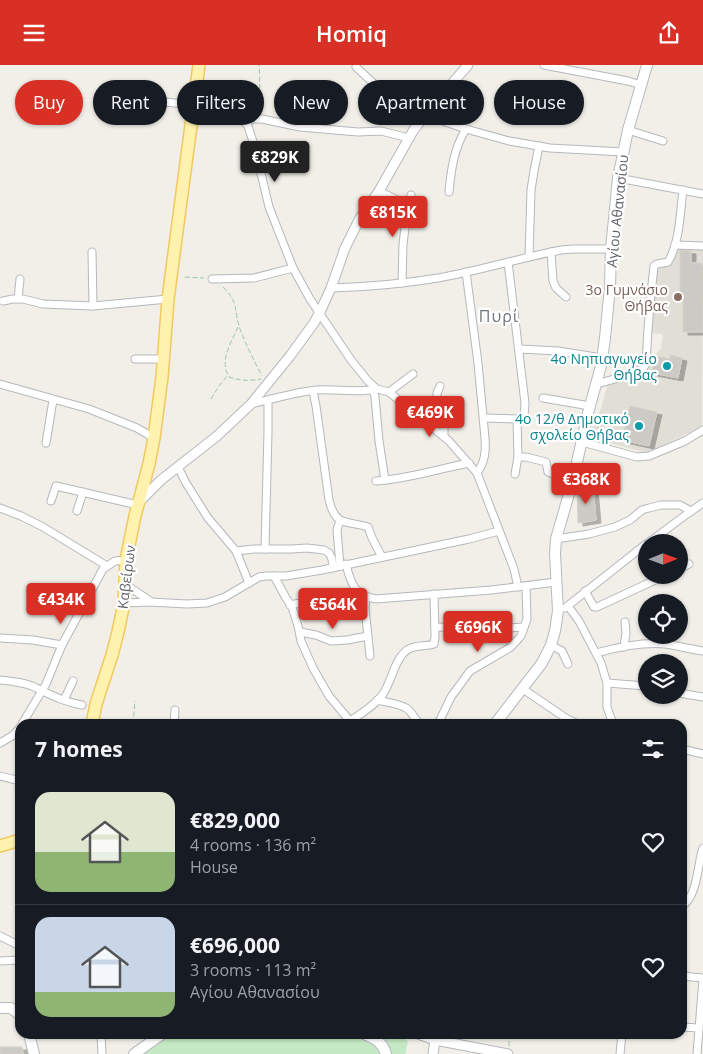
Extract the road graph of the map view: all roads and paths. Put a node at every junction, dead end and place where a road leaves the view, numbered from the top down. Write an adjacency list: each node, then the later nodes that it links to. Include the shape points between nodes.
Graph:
1 (199, 65): 7 (main road, Καβείρων)
2 (259, 65): 8 (path)
3 (468, 65): 10 (street)
4 (544, 65): 11 (street)
5 (647, 65): 11 (main road, Αγίου Αθανασίου)
6 (356, 67): 9 (street)
7 (198, 80)
8 (260, 80)
9 (370, 80)
10 (455, 80)
11 (641, 85): 18 (main road, Αγίου Αθανασίου)
12 (264, 119): 19 (street, via 300,127 381,131)
13 (191, 125): 46 (main road, Καβείρων)
14 (248, 125): 37 (street, via 269,207)
15 (418, 125): 19 (street)
16 (454, 125): 17 (street)
17 (466, 129): 21 (street); 26 (street, via 459,139)
18 (628, 130): 20 (street); 22 (main road, Αγίου Αθανασίου)
19 (409, 137): 25 (street)
20 (662, 141)
21 (539, 146): 22 (street); 35 (street, via 531,191)
22 (623, 151): 23 (main road, Αγίου Αθανασίου)
23 (618, 178): 24 (street); 32 (main road, Αγίου Αθανασίου)
24 (683, 190): 28 (street); 30 (street)
25 (379, 191): 29 (street); 43 (street, via 360,218)
26 (449, 193)
27 (411, 195): 29 (street)
28 (703, 195)
29 (409, 206): 42 (street, via 403,244)
30 (675, 245): 31 (street); 58 (street, via 668,261 654,266 646,362 643,367)
31 (703, 246)
32 (611, 249): 34 (street); 52 (main road, Αγίου Αθανασίου)
33 (92, 252): 48 (street)
34 (551, 252): 35 (street); 44 (street, via 556,289)
35 (529, 257): 36 (street)
36 (508, 262): 38 (street); 51 (street)
37 (293, 267): 41 (street, via 254,278); 49 (street)
38 (466, 272): 42 (street); 69 (street)
39 (185, 277): 41 (path)
40 (20, 279): 45 (street)
41 (212, 279): 50 (path, via 230,293)
42 (402, 283): 43 (street)
43 (330, 288): 49 (street)
44 (566, 297)
45 (18, 299): 47 (street); 48 (street, via 43,304)
46 (168, 299): 48 (street); 54 (main road, Καβείρων)
47 (3, 301)
48 (93, 306)
49 (320, 312): 60 (street, via 351,360); 67 (street, via 270,383)
50 (239, 326): 56 (path, via 226,355 225,371); 56 (path, via 264,378 240,381)
51 (518, 349): 52 (street); 70 (street, via 525,409 524,417)
52 (602, 358): 58 (main road, Αγίου Αθανασίου)
53 (135, 359): 54 (street)
54 (163, 359): 73 (main road, Καβείρων)
55 (413, 374): 62 (street)
56 (228, 375): 64 (path)
57 (0, 384): 65 (street)
58 (596, 384): 68 (main road, Αγίου Αθανασίου)
59 (440, 386): 72 (street, via 437,397)
60 (375, 389): 61 (street); 62 (street); 82 (street)
61 (313, 391): 66 (street); 91 (street, via 329,500 335,517)
62 (389, 392): 72 (street)
63 (543, 398): 68 (street)
64 (211, 399)
65 (53, 400): 73 (street, via 108,415); 75 (street)
66 (268, 401): 67 (street); 95 (street)
67 (251, 404): 78 (street)
68 (590, 406): 74 (main road, Αγίου Αθανασίου)
69 (484, 418): 70 (street); 79 (street, via 486,450)
70 (517, 419): 76 (street)
71 (703, 431): 74 (street, via 643,458)
72 (444, 436): 77 (street)
73 (154, 438): 88 (main road, Καβείρων)
74 (582, 442): 81 (main road, Αγίου Αθανασίου)
75 (46, 443)
76 (518, 457): 80 (street); 81 (street, via 546,462 548,472 553,474)
77 (469, 463): 79 (street); 82 (street)
78 (178, 467): 88 (street, via 161,480); 97 (street, via 208,518)
79 (477, 473): 92 (street)
80 (516, 474)
81 (575, 475): 94 (main road, Αγίου Αθανασίου)
82 (385, 480): 83 (street)
83 (376, 481)
84 (83, 492): 85 (street, via 56,486); 88 (street); 89 (street)
85 (52, 501)
86 (703, 503): 90 (street)
87 (0, 508): 101 (street, via 43,527)
88 (137, 508): 99 (main road, Καβείρων)
89 (77, 511)
90 (691, 511): 93 (street); 94 (street, via 680,505 649,507 615,527)
91 (340, 520): 98 (street, via 368,527); 100 (street, via 337,530)
92 (499, 531): 98 (street); 108 (street)
93 (659, 534)
94 (556, 539): 103 (main road, Αγίου Αθανασίου)
95 (264, 549): 97 (street); 100 (street, via 324,550)
96 (638, 550): 109 (street)
97 (236, 551): 104 (street)
98 (382, 557): 100 (street)
99 (126, 559): 101 (street); 105 (main road, Καβείρων)
100 (340, 566): 102 (street); 110 (street)
101 (107, 567): 124 (street)
102 (274, 576): 104 (street, via 259,577); 115 (street)
103 (556, 582): 107 (street); 117 (main road, Αγίου Αθανασίου)
104 (249, 583): 113 (street, via 207,603)
105 (125, 584): 113 (street); 114 (main road, Καβείρων)
106 (647, 584): 109 (street, via 597,607 592,605)
107 (526, 586): 108 (street); 120 (street)
108 (518, 587): 111 (street)
109 (585, 591): 116 (street)
110 (359, 593): 112 (street); 115 (street)
111 (434, 594): 112 (street); 119 (street)
112 (366, 597): 122 (street, via 364,608)
113 (150, 602): 114 (street)
114 (124, 603): 145 (main road, Καβείρων)
115 (290, 605): 121 (street)
116 (568, 606): 117 (street); 128 (street)
117 (558, 611): 125 (main road, Αγίου Αθανασίου)
118 (625, 622): 126 (street)
119 (435, 627): 120 (street); 140 (street, via 434,644 408,649)
120 (524, 627): 151 (street, via 511,647 470,671 451,697)
121 (300, 632): 122 (street, via 331,641); 148 (street, via 304,650 322,683)
122 (368, 636): 129 (street)
123 (0, 638): 124 (street)
124 (62, 645): 136 (street)
125 (552, 645): 130 (street, via 562,651); 135 (main road, Αγίου Αθανασίου)
126 (624, 647): 127 (street, via 663,644); 128 (street)
127 (703, 651)
128 (596, 653): 133 (street)
129 (370, 656)
130 (568, 664)
131 (0, 680): 136 (street)
132 (73, 681): 139 (street)
133 (607, 683): 134 (street); 154 (street, via 607,707)
134 (638, 685)
135 (523, 689): 152 (main road, Αγίου Αθανασίου); 153 (street)
136 (41, 691): 139 (street); 144 (street)
137 (688, 694): 138 (street)
138 (703, 697)
139 (64, 700): 142 (street)
140 (377, 700): 149 (street); 150 (street, via 406,707)
141 (135, 701): 146 (path)
142 (82, 705)
143 (175, 709): 147 (street)
144 (25, 719)
145 (93, 719)
146 (133, 719)
147 (174, 719)
148 (350, 719)
149 (352, 719)
150 (414, 719)
151 (440, 719)
152 (499, 719)
153 (565, 719)
154 (611, 719)
155 (15, 736): 156 (street)
156 (0, 743)
157 (687, 750): 158 (street)
158 (703, 754)
159 (0, 777): 160 (street)
160 (15, 780)
161 (15, 842): 162 (main road)
162 (0, 846)
163 (703, 848): 164 (street, via 693,891)
164 (687, 902)
165 (0, 936): 166 (street)
166 (15, 944)
167 (15, 960): 168 (street)
168 (0, 961)
169 (687, 977): 170 (street)
170 (703, 979): 174 (street)
171 (0, 1008): 172 (main road)
172 (15, 1012)
173 (687, 1027): 174 (street)
174 (699, 1028): 189 (street)
175 (30, 1039): 182 (main road)
176 (101, 1039): 183 (street)
177 (155, 1039): 184 (main road)
178 (374, 1039): 185 (main road, via 383,1046)
179 (509, 1039): 187 (path)
180 (622, 1039): 188 (street)
181 (435, 1040): 186 (street); 187 (street)
182 (34, 1054)
183 (102, 1054)
184 (134, 1054)
185 (386, 1054)
186 (433, 1054)
187 (508, 1054)
188 (620, 1054)
189 (697, 1054)

